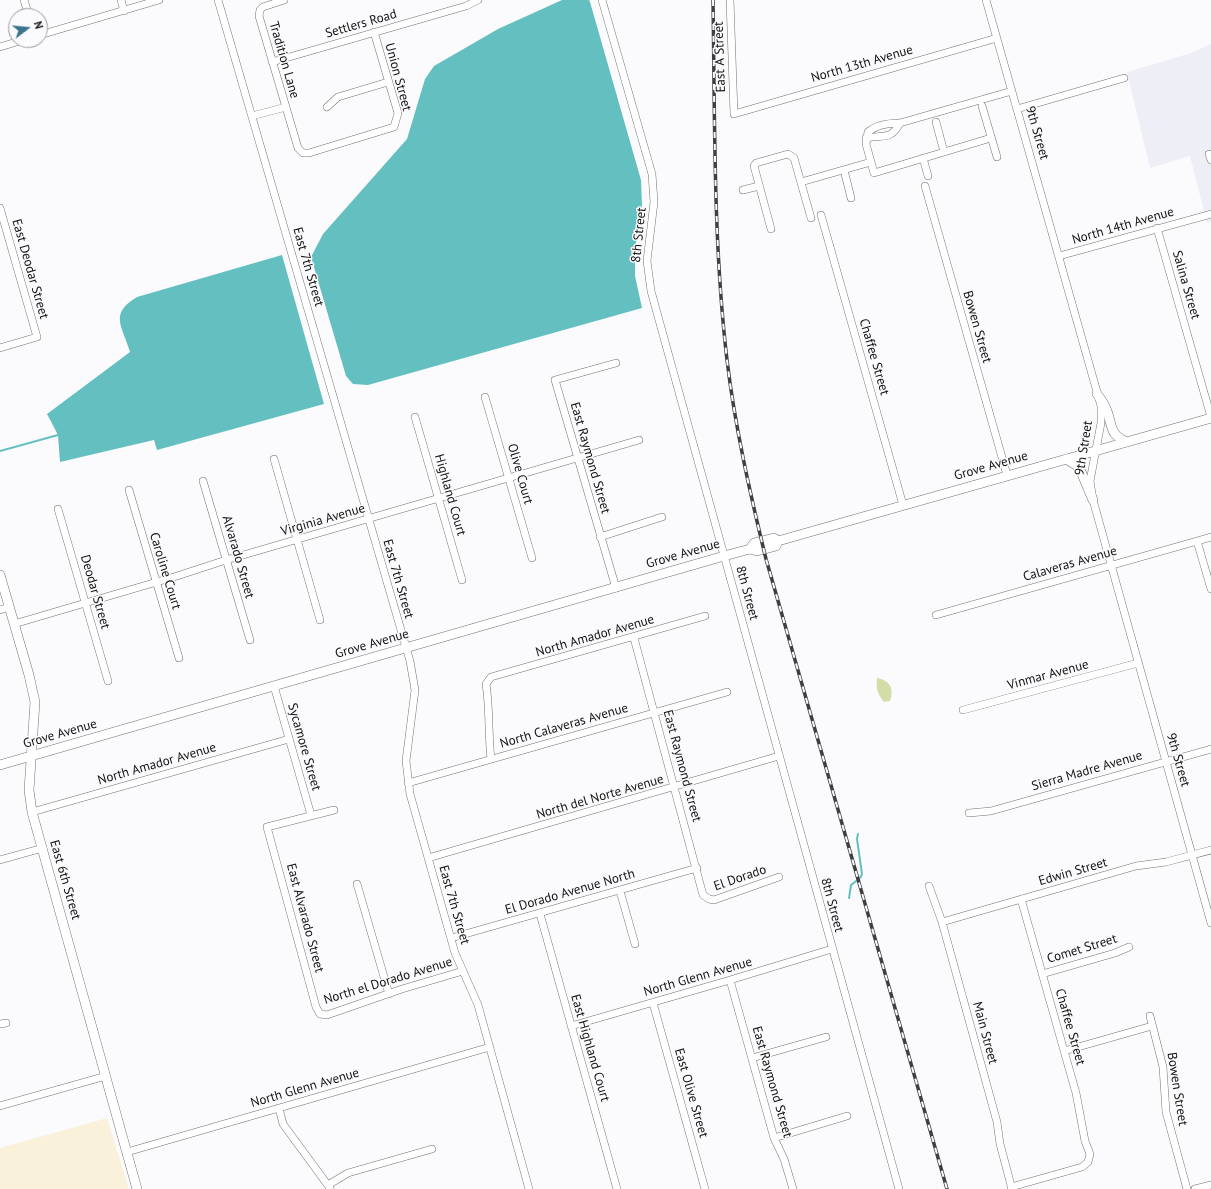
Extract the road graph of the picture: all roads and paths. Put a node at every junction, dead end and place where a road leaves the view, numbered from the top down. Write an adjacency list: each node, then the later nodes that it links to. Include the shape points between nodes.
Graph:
1 (121, 0): 9 (street)
2 (159, 0): 9 (street)
3 (218, 0): 22 (street, East 7th Street)
4 (284, 0): 13 (street, Tradition Lane, via 260,10 259,16)
5 (478, 0): 10 (street, Settlers Road, via 466,6)
6 (602, 0): 73 (street, 8th Street, via 652,174 654,202 647,244 648,278)
7 (730, 0): 21 (street, East A Street)
8 (986, 0): 12 (street, 9th Street)
9 (124, 11): 11 (street)
10 (374, 32): 13 (street, Settlers Road); 15 (street, Union Street)
11 (48, 33)
12 (997, 38): 16 (street, 9th Street); 21 (street, North 13th Avenue)
13 (272, 62): 18 (street, Tradition Lane)
14 (1124, 78): 20 (street)
15 (388, 82): 18 (street, Union Street, via 398,114 394,127 309,153 303,153 298,148); 19 (street, via 338,97)
16 (1012, 91): 20 (street, 9th Street); 24 (street)
17 (982, 106): 28 (street)
18 (286, 107): 22 (street, Tradition Lane)
19 (327, 107)
20 (1017, 109): 46 (street, 9th Street)
21 (734, 114)
22 (252, 116): 68 (street, East 7th Street)
23 (936, 122): 29 (street)
24 (900, 123): 25 (street); 26 (street, via 894,133 889,136)
25 (881, 125): 26 (street); 27 (street, via 873,127)
26 (881, 135): 27 (street)
27 (866, 138): 32 (street)
28 (991, 138): 29 (street); 30 (street)
29 (944, 152): 31 (street)
30 (997, 157)
31 (923, 158): 32 (street, via 874,173); 34 (street)
32 (871, 162): 33 (street)
33 (844, 170): 35 (street); 39 (street)
34 (928, 176)
35 (801, 182): 36 (street, via 794,158 788,154 756,163 754,170); 43 (street)
36 (759, 186): 38 (street); 45 (street)
37 (925, 186): 59 (street, Bowen Street)
38 (743, 190)
39 (851, 198)
40 (0, 208): 47 (street, East Deodar Street, via 37,338)
41 (1211, 214): 44 (street, North 14th Avenue)
42 (820, 215): 65 (street, Chaffee Street)
43 (811, 218)
44 (1157, 228): 46 (street, North 14th Avenue); 52 (street, Salina Street)
45 (771, 229)
46 (1059, 256): 49 (street, 9th Street)
47 (0, 348)
48 (616, 363): 57 (street, East Raymond Street, via 555,380)
49 (1098, 394): 54 (main road, via 1107,411 1112,430 1117,438); 55 (street, 9th Street, via 1101,423)
50 (485, 397): 60 (street, Olive Court)
51 (415, 417): 63 (street, Highland Court)
52 (1211, 417): 54 (main road, Grove Avenue)
53 (639, 440): 57 (street, Virginia Avenue)
54 (1127, 442): 55 (main road, Grove Avenue)
55 (1096, 451): 58 (main road, Grove Avenue); 64 (street, 9th Street, via 1090,481)
56 (274, 459): 71 (street)
57 (578, 459): 60 (street, Virginia Avenue); 69 (street, East Raymond Street)
58 (1066, 459): 59 (main road, Grove Avenue); 64 (main road, via 1079,467)
59 (1007, 475): 65 (main road, Grove Avenue)
60 (508, 478): 63 (street, Virginia Avenue); 74 (street, Olive Court)
61 (203, 481): 75 (street, Alvarado Street)
62 (129, 490): 79 (street, Caroline Court)
63 (439, 498): 68 (street, Virginia Avenue); 78 (street, Highland Court)
64 (1093, 500): 76 (street, 9th Street)
65 (903, 505): 73 (main road, Grove Avenue, via 778,541 774,538 754,543 750,549)
66 (58, 509): 82 (street, Deodar Street)
67 (662, 517): 69 (street)
68 (368, 519): 71 (street, Virginia Avenue); 91 (street, East 7th Street)
69 (600, 537): 80 (street, East Raymond Street)
70 (1211, 537): 72 (street, Calaveras Avenue)
71 (297, 540): 75 (street, Virginia Avenue); 87 (street)
72 (1197, 541): 76 (street, Calaveras Avenue); 81 (street)
73 (724, 556): 80 (main road, Grove Avenue); 102 (street, 8th Street)
74 (532, 558)
75 (226, 560): 79 (street, Virginia Avenue); 90 (street, Alvarado Street)
76 (1111, 565): 85 (street, Calaveras Avenue); 93 (street, 9th Street)
77 (0, 575): 83 (main road, East 6th Street)
78 (462, 580)
79 (156, 583): 82 (street, Virginia Avenue); 92 (street, Caroline Court)
80 (616, 588): 91 (main road, Grove Avenue)
81 (1211, 588)
82 (85, 604): 88 (street, Virginia Avenue); 94 (street, Deodar Street)
83 (9, 608): 84 (street); 88 (main road, East 6th Street)
84 (0, 610)
85 (936, 615)
86 (705, 616): 89 (street, North Amador Avenue)
87 (320, 620)
88 (14, 624): 101 (main road, East 6th Street, via 35,702)
89 (634, 638): 98 (street, East Raymond Street); 103 (street, North Amador Avenue, via 491,677 486,684 489,701 488,735)
90 (250, 640)
91 (406, 648): 95 (main road, Grove Avenue); 106 (street, East 7th Street, via 415,690 412,727 406,755)
92 (179, 658)
93 (1138, 663): 97 (street, Vinmar Avenue); 104 (street, 9th Street)
94 (108, 681)
95 (274, 686): 99 (street, Sycamore Street); 101 (main road, Grove Avenue)
96 (727, 692): 98 (street, North Calaveras Avenue)
97 (963, 710)
98 (655, 712): 103 (street, North Calaveras Avenue); 107 (street, East Raymond Street)
99 (289, 739): 109 (street, North Amador Avenue); 111 (street, Sycamore Street)
100 (1211, 749): 104 (street, Sierra Madre Avenue)
101 (31, 756): 105 (main road, Grove Avenue); 109 (main road, East 6th Street, via 29,790)
102 (779, 756): 107 (street, North del Norte Avenue); 130 (street, 8th Street)
103 (492, 759): 106 (street, North Calaveras Avenue)
104 (1166, 762): 110 (street, Sierra Madre Avenue, via 991,811); 114 (street, 9th Street)
105 (0, 765)
106 (408, 783): 115 (street, East 7th Street)
107 (675, 788): 115 (street, North del Norte Avenue); 117 (street, East Raymond Street)
108 (334, 810): 111 (street)
109 (32, 812): 112 (main road, East 6th Street)
110 (969, 813)
111 (311, 815): 136 (street, East Alvarado Street, via 267,827)
112 (42, 848): 116 (street); 144 (main road, East 6th Street)
113 (1211, 850): 114 (street, Edwin Street)
114 (1192, 855): 123 (street, Edwin Street, via 1136,866); 126 (street, 9th Street)
115 (428, 858): 127 (street, East 7th Street)
116 (0, 860)
117 (697, 868): 121 (street, El Dorado Avenue North); 122 (street, East Raymond Street, via 703,895)
118 (780, 877): 122 (street, El Dorado, via 714,900)
119 (357, 884): 134 (street)
120 (929, 886): 125 (street, Main Street)
121 (620, 891): 124 (street, El Dorado Avenue North); 128 (street)
122 (708, 899)
123 (1021, 899): 125 (street, Edwin Street); 132 (street, Chaffee Street)
124 (540, 914): 127 (street, El Dorado Avenue North); 138 (street, East Highland Court)
125 (942, 922): 153 (street, Main Street, via 997,1122)
126 (1211, 923)
127 (451, 938): 131 (street, East 7th Street)
128 (635, 944)
129 (1129, 947): 132 (street, Comet Street)
130 (832, 949): 133 (street, North Glenn Avenue); 159 (street, 8th Street)
131 (463, 972): 134 (street, North el Dorado Avenue); 141 (street, East 7th Street, via 478,1005)
132 (1042, 974): 142 (street, Chaffee Street)
133 (730, 980): 135 (street, North Glenn Avenue); 143 (street, East Raymond Street)
134 (389, 994): 136 (street, North el Dorado Avenue, via 327,1015)
135 (653, 1003): 138 (street, North Glenn Avenue); 157 (street, East Olive Street)
136 (320, 1014)
137 (1150, 1016): 139 (street, Bowen Street)
138 (571, 1026): 156 (street, East Highland Court)
139 (1152, 1026): 142 (street); 160 (street, Bowen Street, via 1163,1067 1166,1112)
140 (826, 1037): 143 (street)
141 (490, 1047): 146 (street, North Glenn Avenue); 155 (street, East 7th Street)
142 (1064, 1051): 153 (street, Chaffee Street, via 1090,1154 1088,1162 1082,1167)
143 (752, 1058): 148 (street, East Raymond Street)
144 (106, 1076): 145 (street); 150 (main road, East 6th Street)
145 (0, 1106)
146 (278, 1108): 150 (street, North Glenn Avenue); 152 (street, via 283,1124)
147 (847, 1116): 148 (street)
148 (774, 1138): 158 (street, East Raymond Street, via 784,1159)
149 (432, 1149): 152 (street, via 348,1174)
150 (127, 1152): 154 (main road, East 6th Street)
151 (1211, 1185): 161 (street)
152 (329, 1187)
153 (1011, 1188)
154 (137, 1189)
155 (529, 1189)
156 (617, 1189)
157 (705, 1189)
158 (793, 1189)
159 (899, 1189)
160 (1187, 1189)
161 (1195, 1189)

